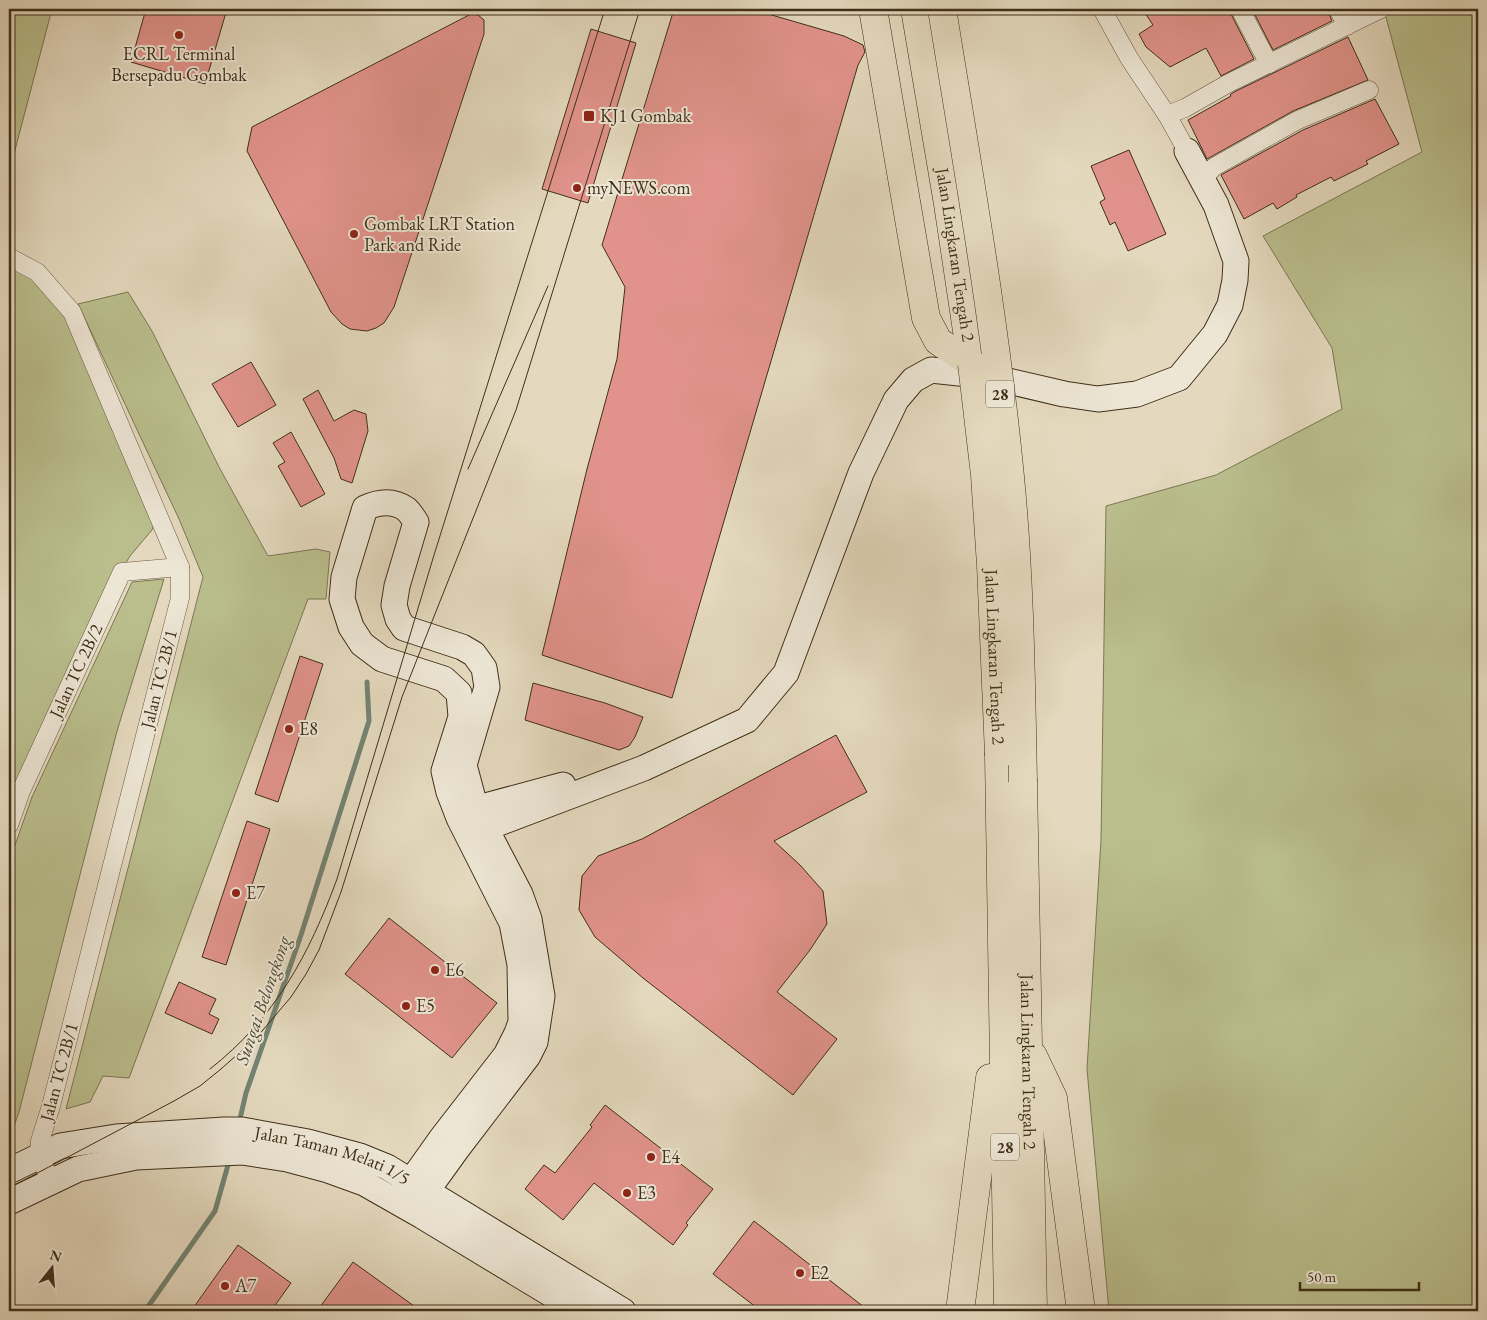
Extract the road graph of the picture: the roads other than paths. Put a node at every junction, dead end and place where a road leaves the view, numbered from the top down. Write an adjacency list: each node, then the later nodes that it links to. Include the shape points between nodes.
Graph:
1 (873, 9): 15 (highway, via 926,318 938,341)
2 (915, 9): 15 (highway, Jalan Lingkaran Tengah 2 / 28)
3 (942, 9): 20 (highway, Jalan Lingkaran Tengah 2 / 28, bridge, via 977,232 1010,478 1020,656)
4 (1102, 9): 11 (street, via 1129,58)
5 (1240, 9): 9 (street)
6 (1338, 9): 8 (street)
7 (1381, 9): 8 (street)
8 (1347, 26): 9 (street)
9 (1269, 64): 11 (street)
10 (1369, 90): 13 (street, via 1298,120 1214,167)
11 (1167, 115): 12 (street)
12 (1187, 151): 13 (street)
13 (1202, 180): 17 (street, via 1216,205 1236,261 1235,280 1230,305 1215,334 1179,378 1137,394 1098,399 978,375 930,370 913,380 896,400 860,473 786,674 747,720 644,768 552,787)
14 (9, 257): 16 (street, Jalan TC 2B/1, via 37,272 72,312)
15 (972, 364): 19 (highway, Jalan Lingkaran Tengah 2 / 28, bridge, via 987,493 992,574)
16 (180, 567): 18 (street, Jalan TC 2B/2, via 122,572 21,792); 23 (street, Jalan TC 2B/1, via 180,598 51,1106)
17 (472, 823): 17 (street, via 449,792 444,771 461,718 459,693 444,679 382,659 362,644 351,627 342,599 344,576 364,508 377,502 407,509 416,522 397,586 394,605 398,619 404,628 462,646 474,654 484,668 487,687 464,765); 22 (street, via 512,922 520,966 521,1022 506,1055)
18 (9, 825)
19 (1002, 982): 31 (highway); 32 (highway, Jalan Lingkaran Tengah 2 / 28)
20 (1029, 1048): 33 (highway, Jalan Lingkaran Tengah 2 / 28); 34 (highway, via 1053,1098)
21 (232, 1141): 23 (street, Jalan Taman Melati 1/5, via 116,1137); 24 (street, Jalan Taman Melati 1/5, via 308,1142); 25 (street, Jalan Taman Melati 1/5, via 78,1169); 26 (street, Jalan Taman Melati 1/5)
22 (449, 1144): 24 (street, via 406,1158); 26 (street); 28 (street, via 458,1195)
23 (34, 1152): 25 (street)
24 (360, 1156): 26 (street, Jalan Taman Melati 1/5, via 387,1167)
25 (51, 1181): 27 (street, Jalan Taman Melati 1/5)
26 (412, 1196): 28 (street, Jalan Taman Melati 1/5); 29 (street, Jalan Taman Melati 1/5)
27 (9, 1202)
28 (477, 1222): 30 (street, Jalan Taman Melati 1/5)
29 (578, 1311)
30 (623, 1311)
31 (960, 1311)
32 (1008, 1311)
33 (1033, 1311)
34 (1081, 1311)

